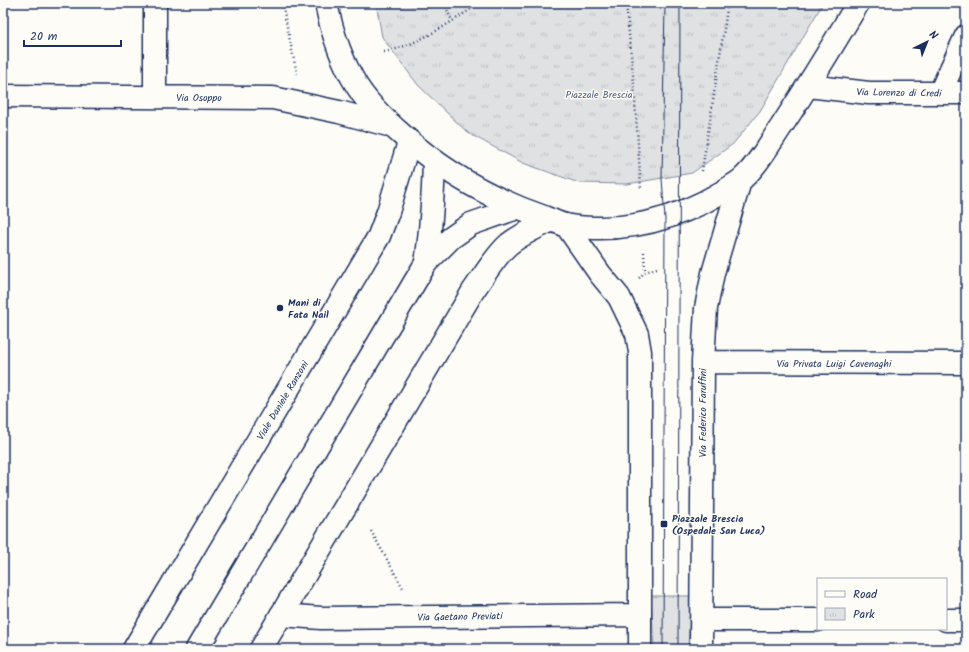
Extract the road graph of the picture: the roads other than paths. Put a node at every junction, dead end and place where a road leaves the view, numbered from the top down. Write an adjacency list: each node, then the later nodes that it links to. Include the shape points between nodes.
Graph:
1 (155, 3): 9 (street)
2 (326, 3): 10 (street, via 343,62 371,105)
3 (858, 3): 5 (street)
4 (966, 36): 6 (street)
5 (808, 86): 6 (street, Via Lorenzo di Credi, via 869,93); 13 (street, via 761,159)
6 (940, 93): 7 (street, Via Lorenzo di Credi)
7 (966, 93)
8 (3, 96): 9 (street, Via Osoppo)
9 (155, 97): 10 (street, Via Osoppo, via 273,98)
10 (392, 126): 11 (street)
11 (409, 142): 12 (street); 25 (street, Viale Daniele Ranzoni, via 379,236)
12 (434, 161): 14 (street); 16 (street, via 433,207)
13 (740, 181): 15 (street, via 704,203 642,225 595,228); 17 (street, Via Federico Faruffini, via 712,273 706,308)
14 (517, 208): 15 (street); 16 (street, via 471,224 451,238)
15 (559, 223): 19 (street, via 531,229 508,245 488,269); 20 (street, via 619,297 637,334 640,352)
16 (426, 263): 26 (street)
17 (703, 362): 18 (street, Via Privata Luigi Cavenaghi); 21 (street, Via Federico Faruffini)
18 (966, 363)
19 (281, 615): 20 (street, Via Gaetano Previati, via 329,618); 27 (street)
20 (640, 615): 28 (street)
21 (701, 620): 22 (street); 29 (street, Via Federico Faruffini)
22 (817, 620)
23 (947, 620): 24 (street)
24 (966, 620)
25 (134, 649)
26 (198, 649)
27 (261, 649)
28 (640, 649)
29 (701, 649)

